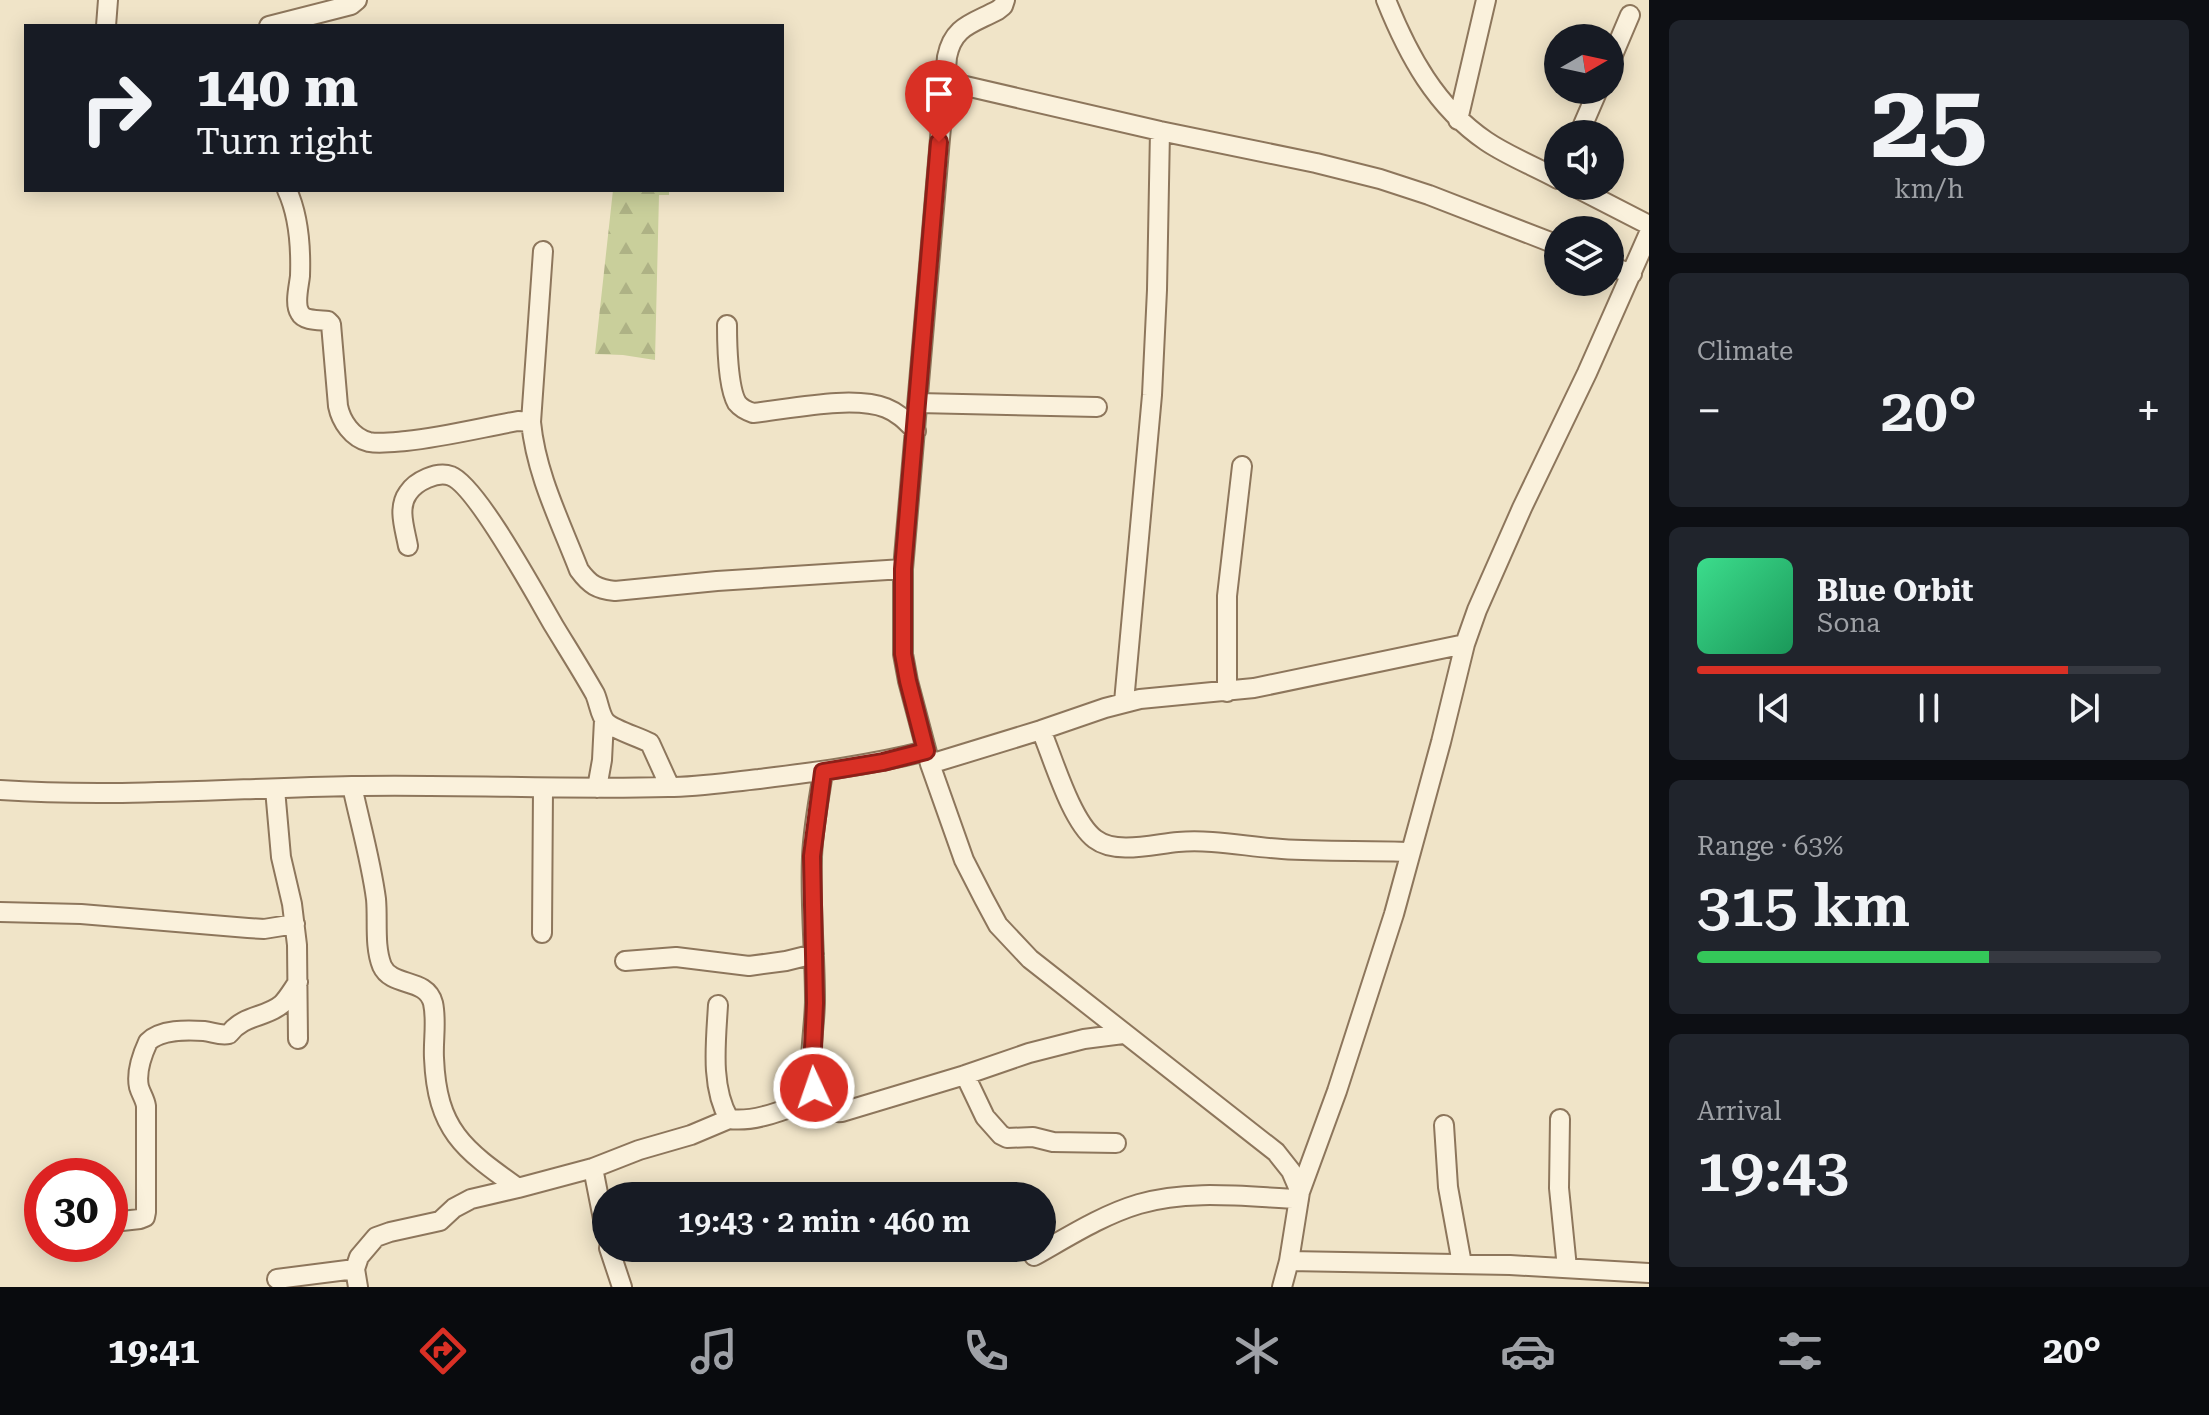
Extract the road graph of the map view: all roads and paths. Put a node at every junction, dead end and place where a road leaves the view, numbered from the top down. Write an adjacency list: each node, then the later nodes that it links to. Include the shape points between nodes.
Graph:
1 (108, 0): 7 (street)
2 (357, 0): 8 (street)
3 (1005, 0): 10 (street, via 998,10 953,36)
4 (1386, 0): 11 (street, via 1415,62)
5 (1486, 0): 11 (street)
6 (1630, 15): 9 (street)
7 (106, 24)
8 (277, 24)
9 (1624, 29)
10 (944, 81): 12 (street); 23 (street)
11 (1458, 120): 13 (street)
12 (1160, 131): 18 (street, via 1380,179); 32 (street, via 1152,395)
13 (1544, 172)
14 (288, 192): 25 (street, via 296,212 298,310 301,316 331,324 338,406 348,429 364,441 382,442)
15 (1600, 200): 16 (street)
16 (1649, 225)
17 (1649, 233): 21 (street)
18 (1544, 240)
19 (543, 251): 25 (street)
20 (1624, 271): 21 (street)
21 (1632, 274): 30 (street)
22 (727, 325): 26 (street, via 733,390 743,409 753,413 861,402 901,415)
23 (918, 403): 24 (street); 26 (street)
24 (1097, 407)
25 (531, 422): 29 (street, via 539,471 579,570 599,589)
26 (916, 431): 29 (street)
27 (1242, 466): 31 (street, via 1227,596)
28 (408, 546): 33 (street, via 402,515 409,490 442,475 460,481 526,576 595,694)
29 (903, 569): 35 (street, via 903,654)
30 (1465, 644): 31 (street); 43 (street)
31 (1227, 692): 32 (street)
32 (1124, 702): 34 (street)
33 (604, 720): 38 (street, via 650,743); 39 (street)
34 (1041, 730): 35 (street); 43 (street, via 1076,815 1097,841 1111,846 1200,841)
35 (928, 757): 36 (street); 51 (street, via 964,860 998,925 1030,959)
36 (823, 772): 38 (street); 47 (street, via 812,856)
37 (352, 786): 40 (street); 41 (street); 61 (street, via 373,880 382,966 392,977 424,989 432,1002 435,1080 449,1126 484,1163)
38 (670, 787): 39 (street)
39 (597, 788): 41 (street)
40 (275, 789): 42 (street); 45 (street, via 281,857)
41 (543, 789): 46 (street)
42 (0, 790)
43 (1411, 852): 62 (street, via 1365,1009)
44 (0, 912): 45 (street, via 256,928)
45 (295, 924): 49 (street)
46 (542, 933)
47 (814, 954): 48 (street, via 749,966 676,957); 54 (street, via 812,1070)
48 (625, 961)
49 (298, 982): 52 (street); 63 (street, via 281,1005 244,1020 229,1034 171,1032 148,1042 139,1075 146,1106 146,1212 145,1217)
50 (718, 1005): 55 (street, via 717,1073)
51 (1123, 1034): 53 (street, via 1057,1045); 62 (street, via 1276,1152)
52 (298, 1039)
53 (965, 1075): 54 (street, via 842,1112 823,1108); 58 (street, via 985,1117 1007,1138)
54 (817, 1098): 55 (street, via 763,1115)
55 (729, 1119): 59 (street)
56 (1560, 1119): 68 (street, via 1559,1188)
57 (1444, 1125): 67 (street)
58 (1116, 1143)
59 (593, 1168): 60 (street); 61 (street)
60 (596, 1182)
61 (518, 1188): 70 (street, via 463,1202 440,1221 376,1237 359,1257)
62 (1300, 1195): 64 (street, via 1161,1199 1111,1214); 65 (street)
63 (128, 1220)
64 (1056, 1244)
65 (1289, 1261): 67 (street); 73 (street)
66 (614, 1262): 72 (street)
67 (1462, 1264): 68 (street)
68 (1567, 1268): 69 (street)
69 (1649, 1273)
70 (356, 1278): 71 (street)
71 (277, 1279)
72 (622, 1287)
73 (1282, 1287)

